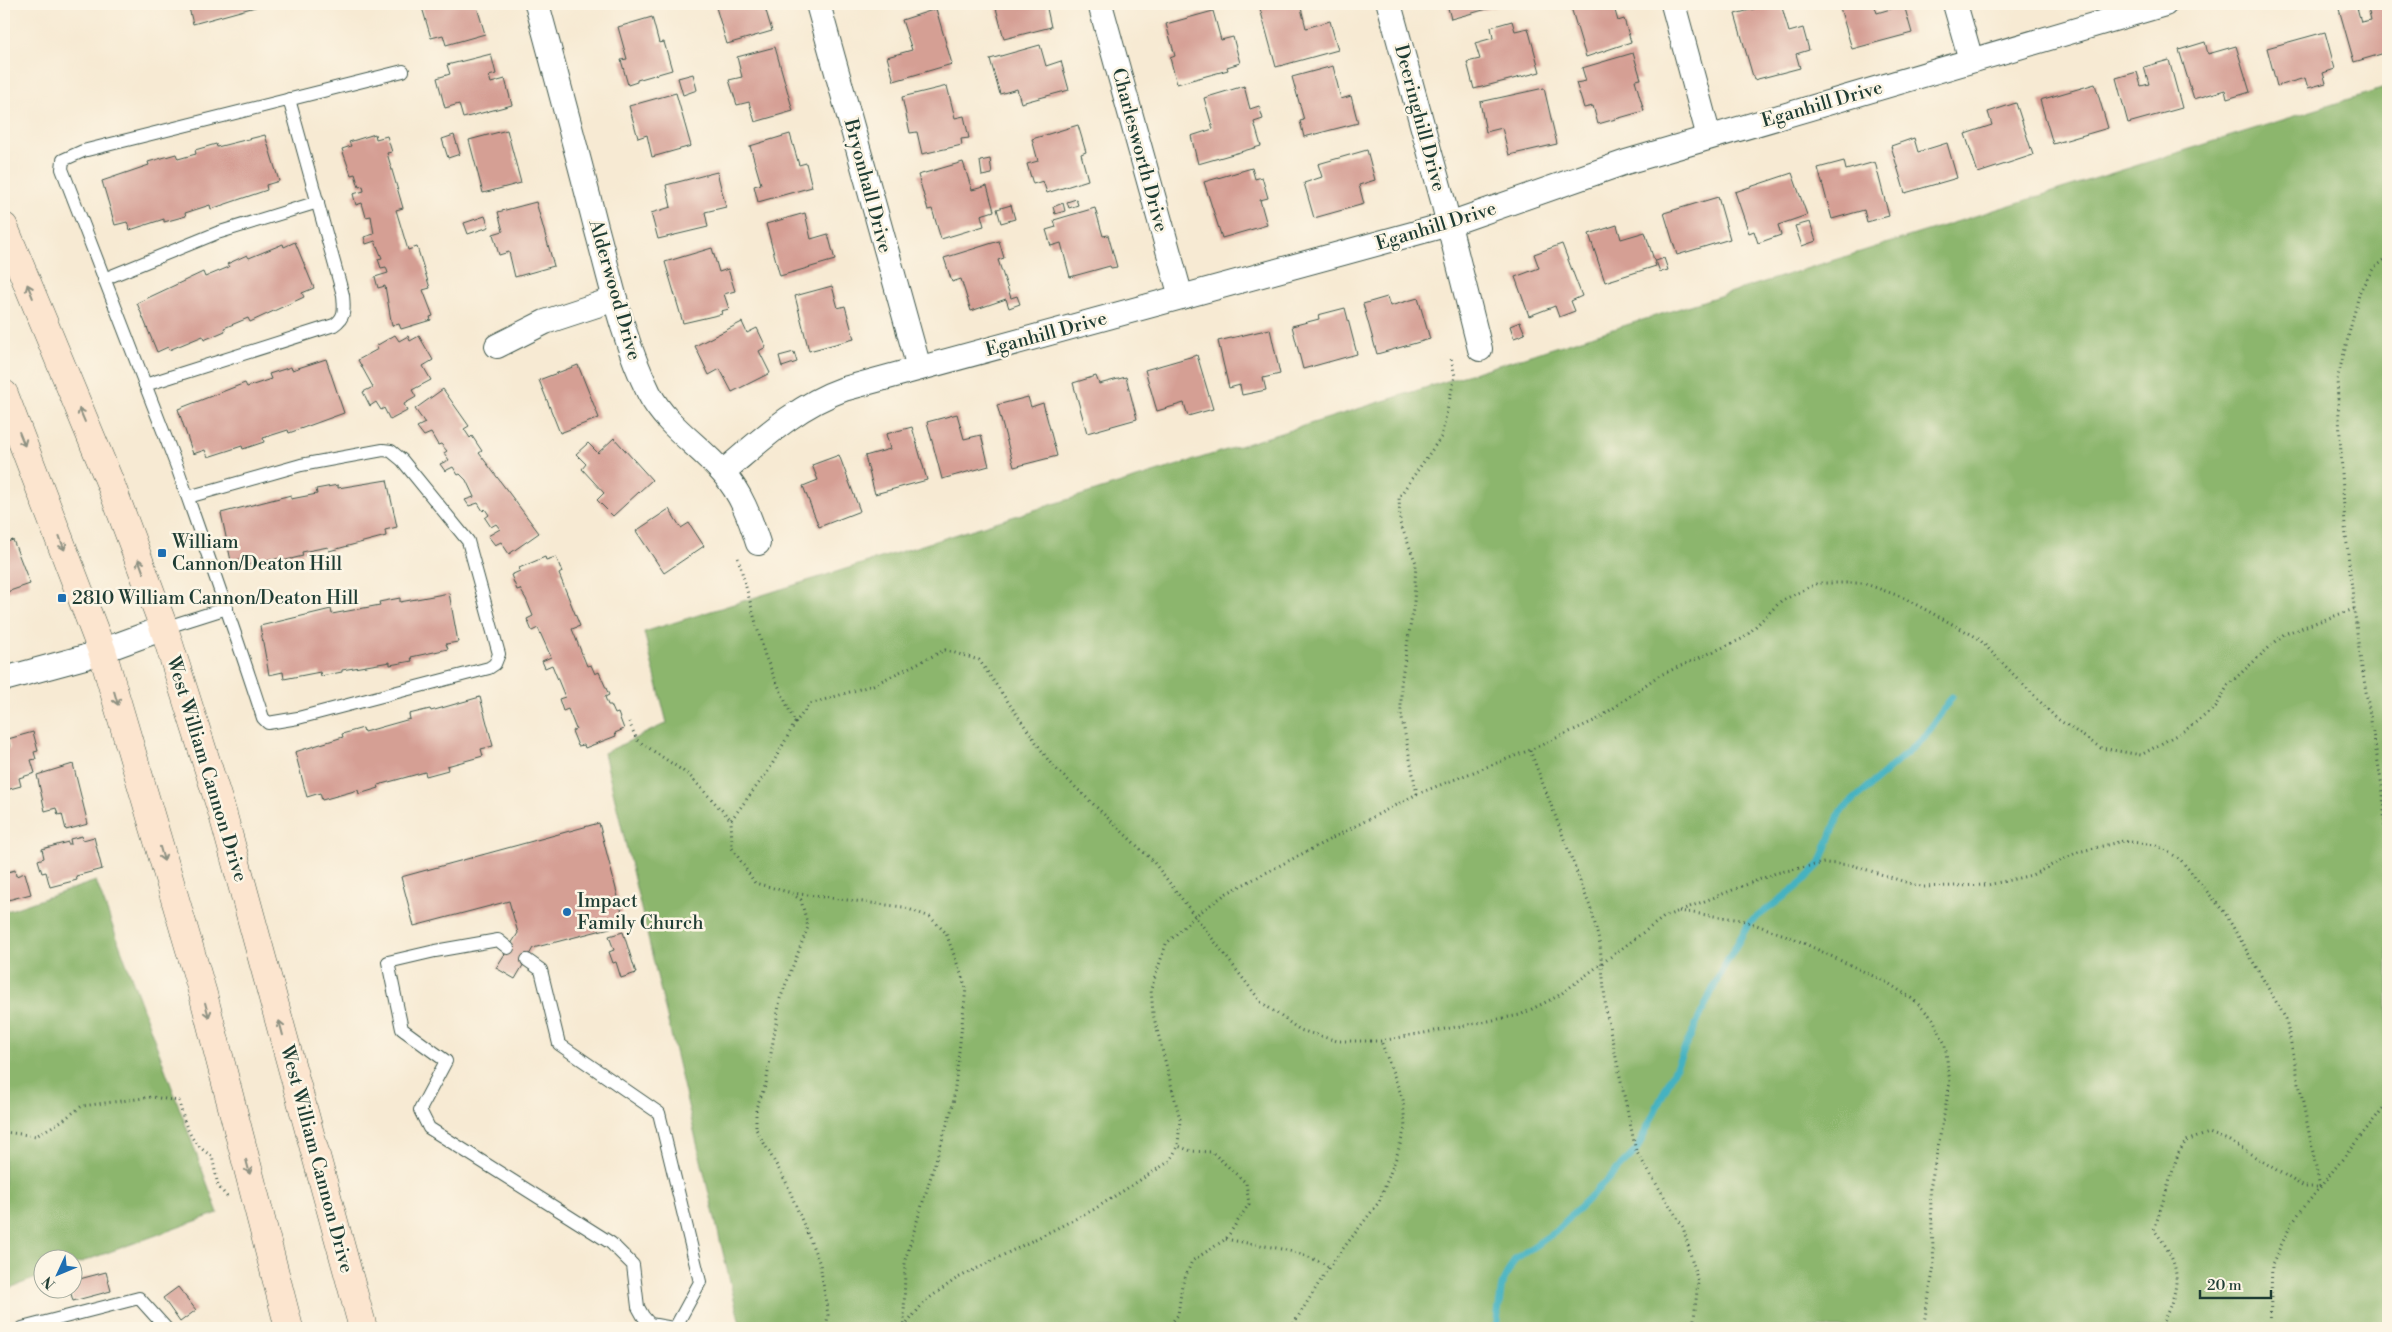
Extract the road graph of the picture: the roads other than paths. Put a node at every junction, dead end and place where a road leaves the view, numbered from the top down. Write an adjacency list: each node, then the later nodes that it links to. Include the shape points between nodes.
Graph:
1 (537, 4): 17 (street, Alderwood Drive)
2 (818, 4): 20 (street, Bryonhall Drive)
3 (1100, 4): 16 (street, Charlesworth Drive)
4 (1389, 4): 13 (street, Deeringhill Drive)
5 (1673, 4): 11 (street)
6 (1956, 4): 8 (street)
7 (2165, 4): 8 (street, Eganhill Drive)
8 (1971, 60): 11 (street, Eganhill Drive)
9 (404, 71): 10 (lane)
10 (289, 99): 12 (lane); 15 (lane, via 83,151 63,160 62,168)
11 (1709, 137): 13 (street, Eganhill Drive, via 1626,162)
12 (318, 202): 15 (lane, via 217,234); 21 (lane, via 343,295 341,321)
13 (1448, 224): 16 (street, Eganhill Drive); 19 (street, Deeringhill Drive)
14 (4, 227): 27 (main road, West William Cannon Drive, one-way to 14, via 111,485)
15 (104, 279): 21 (lane)
16 (1181, 297): 20 (street, Eganhill Drive)
17 (615, 299): 18 (street, via 545,322); 23 (street, Alderwood Drive, via 638,370 650,395 684,436)
18 (497, 346)
19 (1480, 349)
20 (918, 368): 23 (street, Eganhill Drive, via 822,397 783,421)
21 (145, 385): 24 (lane)
22 (4, 394): 28 (main road, one-way to 28)
23 (723, 472): 25 (street, Alderwood Drive, via 748,512)
24 (188, 497): 26 (lane); 26 (lane, via 301,465 391,451 402,460 468,541 499,654 495,664 489,668 268,723 263,718)
25 (758, 543)
26 (227, 608): 27 (lane)
27 (164, 628): 28 (street); 35 (main road, West William Cannon Drive, one-way to 27, via 223,815)
28 (102, 651): 29 (street); 34 (main road, one-way to 34, via 203,994)
29 (4, 679)
30 (508, 948): 36 (lane, via 498,940 388,962 402,1029 446,1061 420,1110 429,1128 611,1243 633,1265 638,1306 643,1316 650,1324)
31 (526, 960): 36 (lane, via 542,970 559,1044 659,1113 700,1282)
32 (22, 1328): 33 (lane, via 139,1298)
33 (166, 1328)
34 (289, 1328)
35 (363, 1328)
36 (674, 1328)

